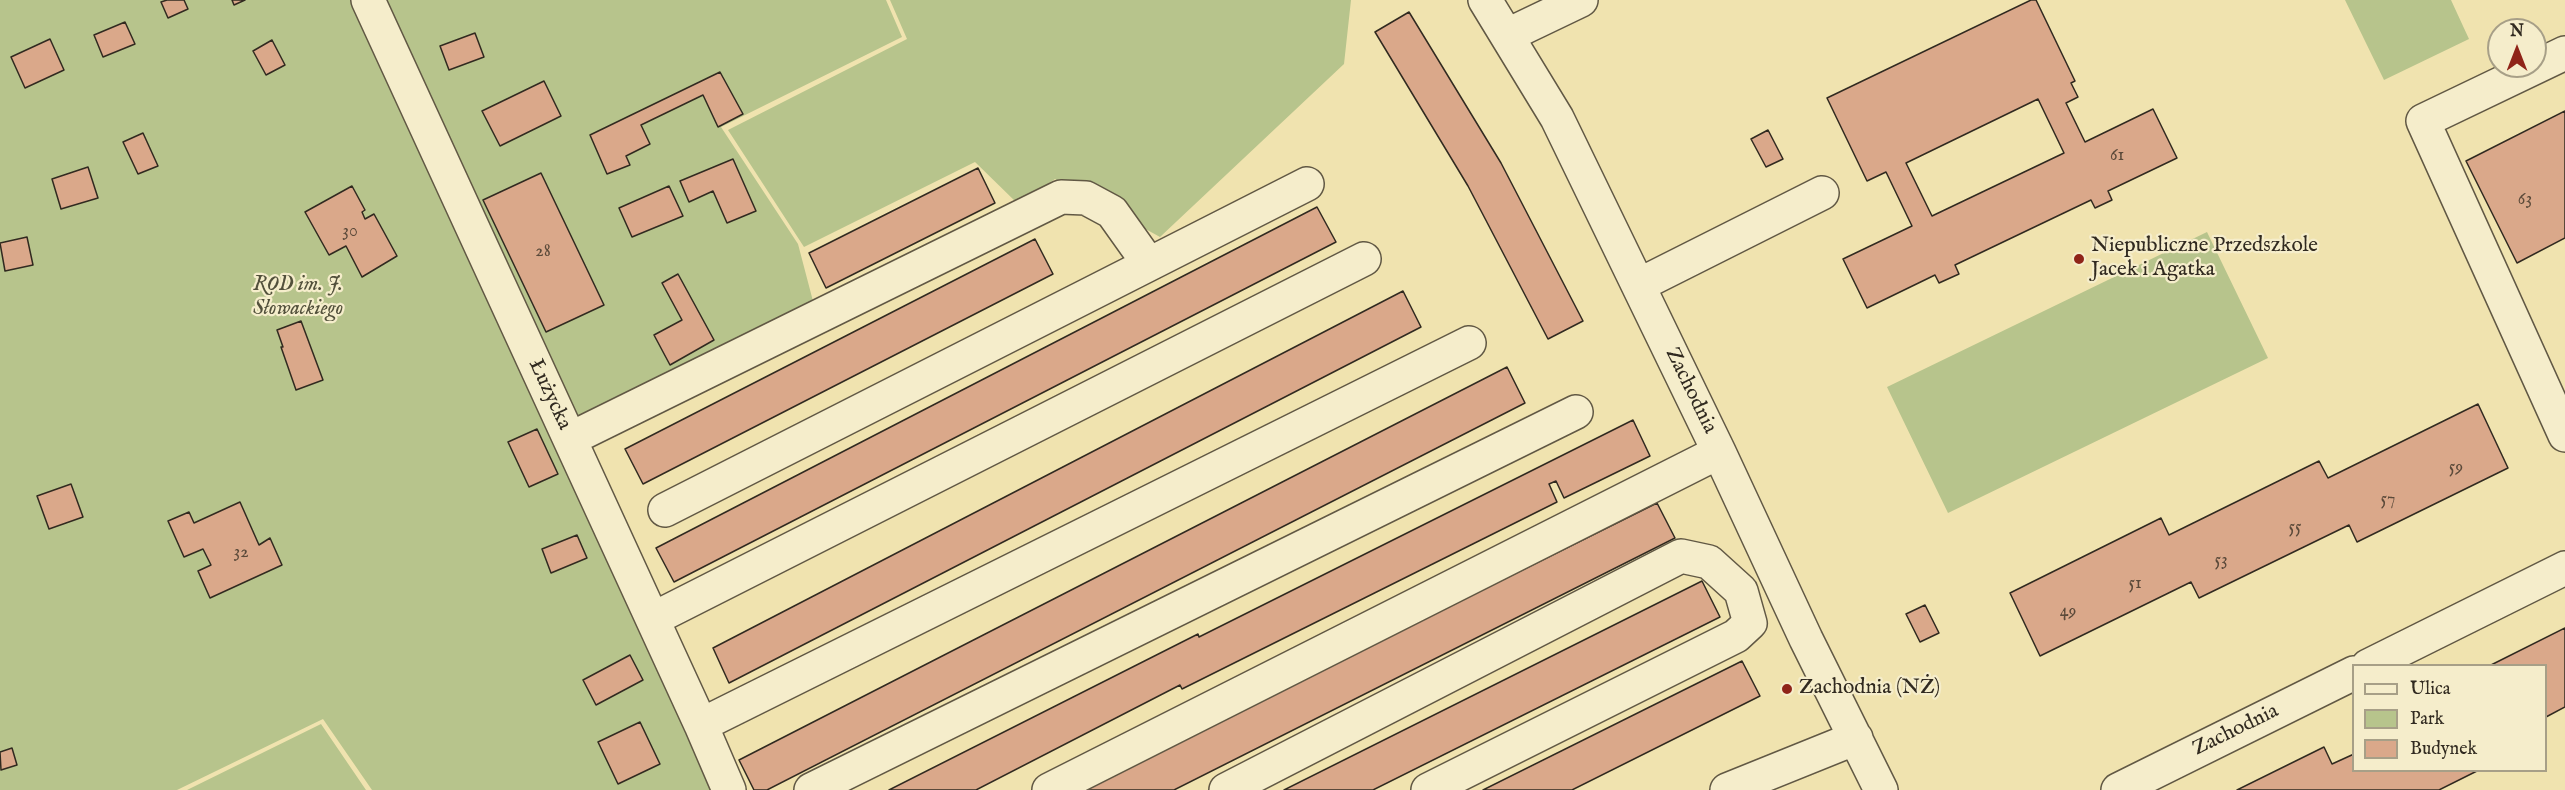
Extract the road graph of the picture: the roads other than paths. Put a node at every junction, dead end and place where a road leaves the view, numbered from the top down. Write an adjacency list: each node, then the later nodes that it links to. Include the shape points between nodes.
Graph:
1 (368, 0): 14 (street, Łużycka)
2 (1485, 0): 4 (street, Zachodnia)
3 (1581, 0): 4 (street)
4 (1508, 35): 10 (street, Zachodnia, via 1557,118)
5 (2565, 53): 13 (street, via 2423,121)
6 (1307, 184): 9 (street)
7 (1822, 193): 10 (street)
8 (1365, 259): 18 (street)
9 (1149, 264): 14 (street, via 1112,212 1086,198 1061,197); 16 (street)
10 (1639, 285): 15 (street, Zachodnia)
11 (1469, 343): 21 (street)
12 (1576, 412): 24 (street)
13 (2565, 435)
14 (570, 439): 18 (street, Łużycka)
15 (1719, 452): 22 (street, Zachodnia); 25 (street)
16 (665, 510)
17 (2565, 568): 19 (street)
18 (653, 619): 21 (street, Łużycka)
19 (2372, 664)
20 (2352, 674): 30 (street, Zachodnia)
21 (701, 725): 23 (street, Łużycka)
22 (1856, 738): 28 (street); 29 (street, Zachodnia)
23 (729, 790)
24 (811, 790)
25 (1049, 790)
26 (1226, 790): 27 (street, via 1681,556 1709,562 1741,591 1750,623 1736,636)
27 (1428, 790)
28 (1727, 790)
29 (1881, 790)
30 (2118, 790)

